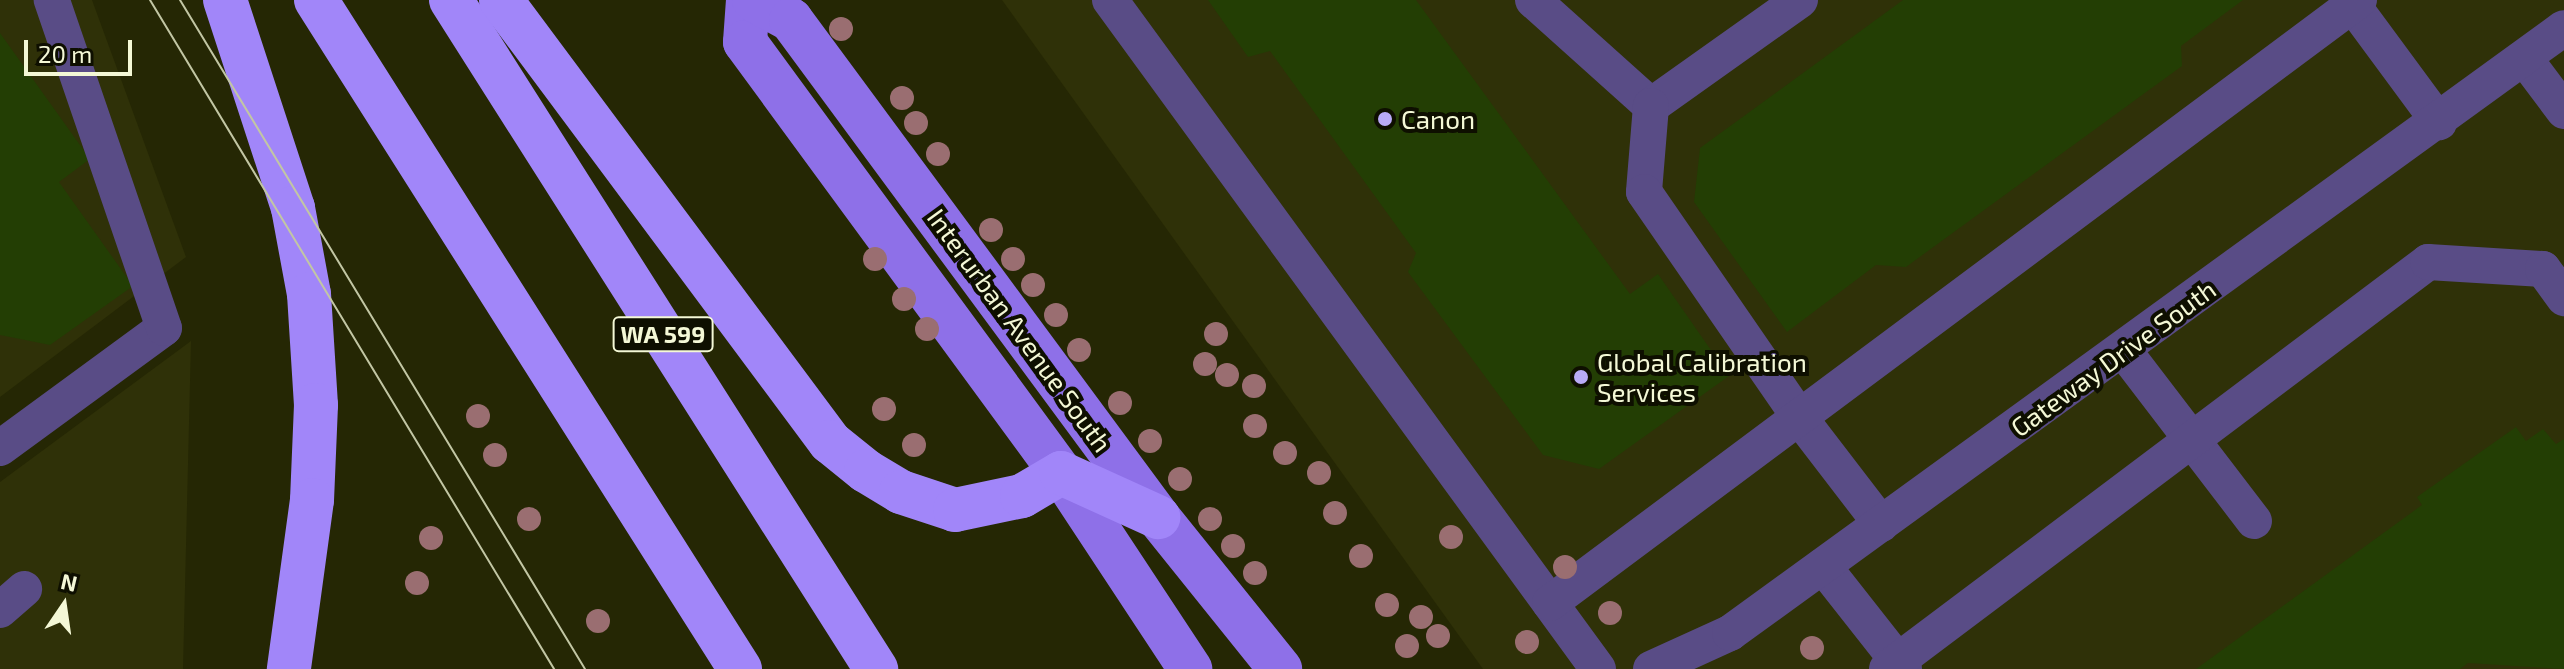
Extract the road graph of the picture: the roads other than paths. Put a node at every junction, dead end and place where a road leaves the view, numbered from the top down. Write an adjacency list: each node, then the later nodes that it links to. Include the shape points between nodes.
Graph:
1 (52, 0): 21 (street, via 164,328)
2 (225, 0): 29 (highway, via 293,208 309,294 316,405 312,500)
3 (316, 0): 30 (highway)
4 (451, 0): 31 (highway, WA 599)
5 (501, 0): 22 (highway, via 830,442 901,492 955,510 1022,496)
6 (748, 0): 22 (main road, Interurban Avenue South, via 745,42)
7 (754, 0): 23 (main road, Interurban Avenue South, via 791,20)
8 (1110, 0): 27 (street)
9 (1533, 0): 14 (street)
10 (1800, 0): 14 (street)
11 (2354, 1): 16 (street); 19 (street)
12 (2564, 28): 13 (street, Gateway Drive South)
13 (2525, 59): 15 (street); 16 (street, Gateway Drive South)
14 (1651, 106): 19 (street, via 1644,192)
15 (2564, 111)
16 (2439, 122): 18 (street, Gateway Drive South)
17 (2564, 298): 20 (street, via 2543,269 2428,262)
18 (2124, 351): 20 (street); 25 (street, Gateway Drive South)
19 (1799, 417): 25 (street); 27 (street)
20 (2191, 440): 24 (street); 28 (street)
21 (0, 448)
22 (1061, 473): 23 (highway); 32 (main road, Interurban Avenue South)
23 (1158, 517): 33 (main road, Interurban Avenue South)
24 (2254, 521)
25 (1881, 524): 26 (street, Gateway Drive South)
26 (1823, 566): 28 (street); 35 (street, Gateway Drive South, via 1730,633)
27 (1550, 603): 34 (street)
28 (1896, 666)
29 (289, 669)
30 (740, 669)
31 (876, 669)
32 (1190, 669)
33 (1280, 669)
34 (1598, 669)
35 (1651, 669)

